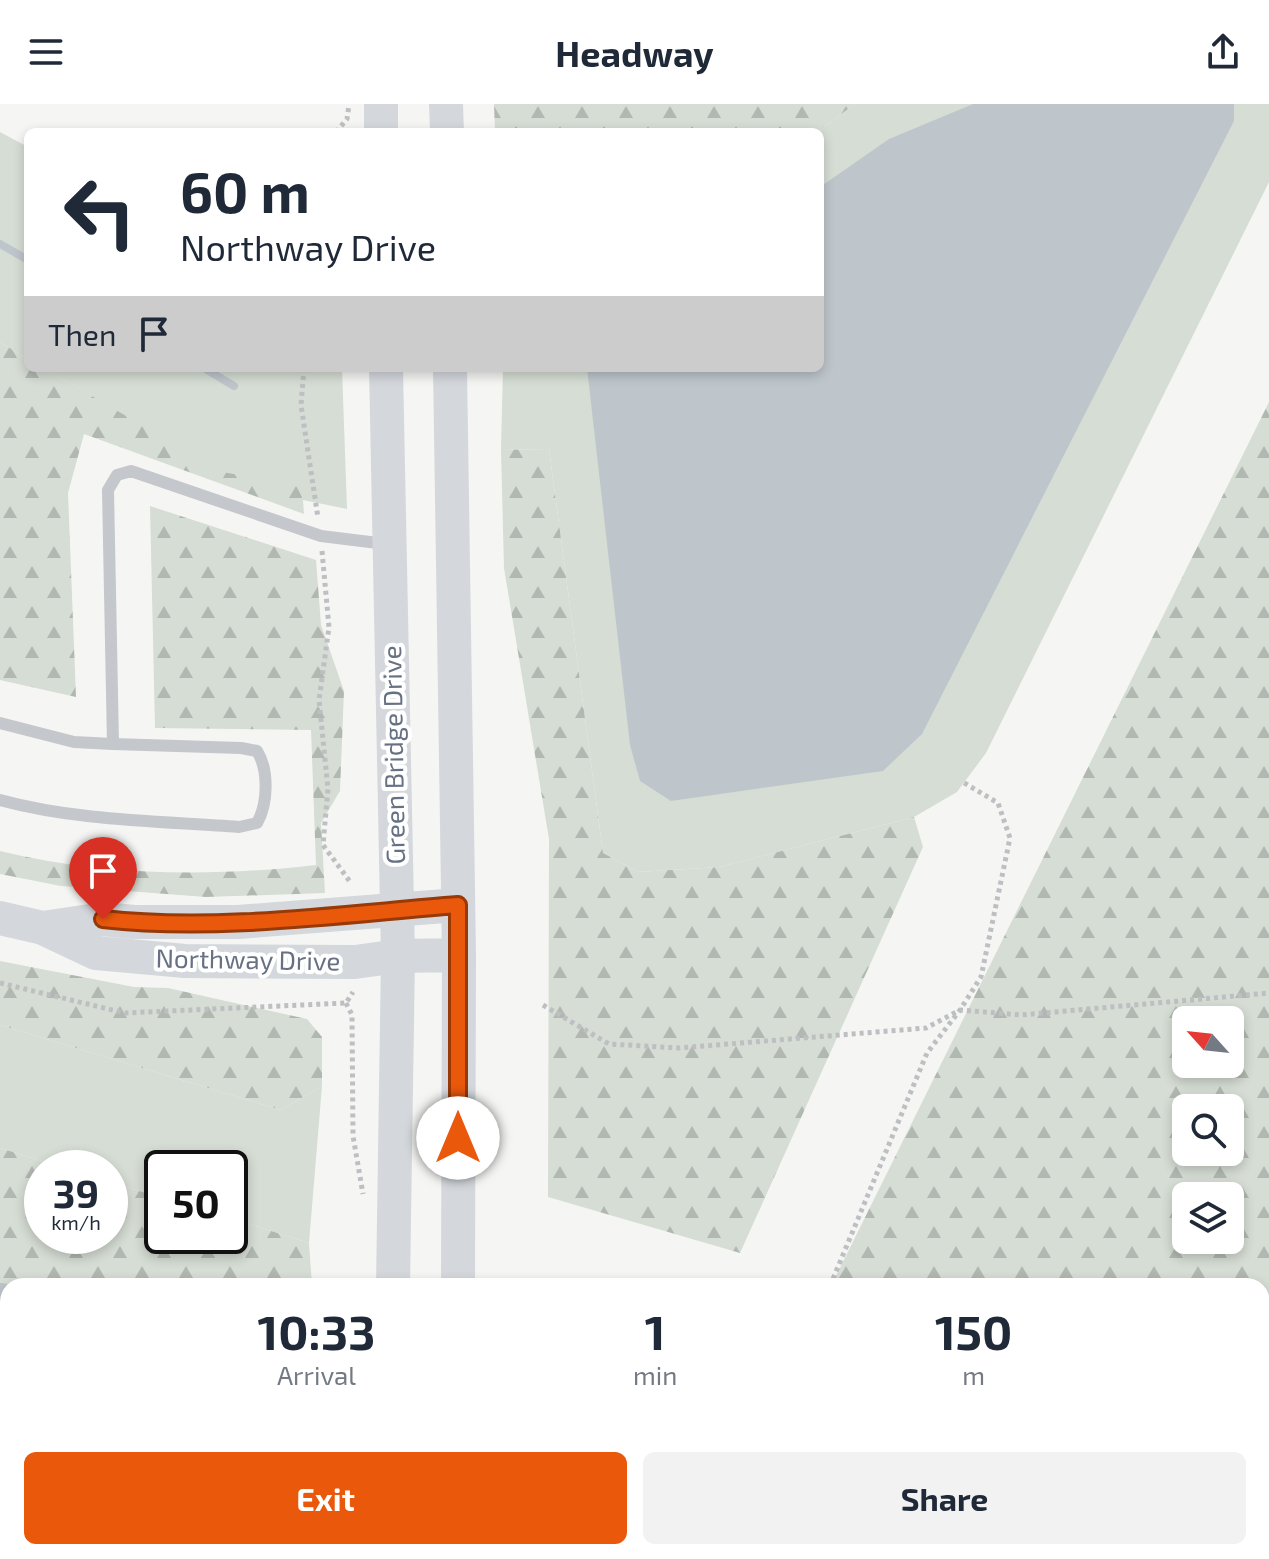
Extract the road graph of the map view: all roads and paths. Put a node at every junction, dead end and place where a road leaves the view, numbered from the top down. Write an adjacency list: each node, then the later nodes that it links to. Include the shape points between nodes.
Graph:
1 (349, 104): 4 (path)
2 (381, 104): 5 (main road)
3 (446, 104): 6 (main road)
4 (339, 128)
5 (381, 128)
6 (447, 128)
7 (386, 372): 9 (main road, Green Bridge Drive)
8 (450, 372): 14 (main road)
9 (390, 544): 11 (lane, via 321,536 131,471 117,475 108,490); 15 (main road, Green Bridge Drive)
10 (0, 723): 11 (lane, via 74,742)
11 (113, 744): 13 (lane, via 257,751 264,761 264,809 257,823 239,827 28,808)
12 (961, 781): 23 (path, via 998,803 1010,838 981,977)
13 (0, 800)
14 (458, 905): 15 (main road, Northway Drive); 18 (main road)
15 (397, 910): 17 (main road, Northway Drive, via 238,922 103,919); 19 (main road, Green Bridge Drive)
16 (0, 918): 17 (main road, Northway Drive)
17 (43, 928): 19 (main road, Northway Drive, via 96,953 185,961 355,962)
18 (459, 955): 19 (main road, Northway Drive); 26 (main road)
19 (398, 956): 25 (main road, Green Bridge Drive)
20 (1269, 993): 23 (path, via 1021,1015)
21 (346, 1003): 24 (path, via 352,1015 353,1136)
22 (543, 1005): 23 (path, via 609,1044 679,1048 926,1028)
23 (960, 1010): 27 (path, via 927,1053)
24 (364, 1204)
25 (393, 1278)
26 (458, 1278)
27 (833, 1278)

